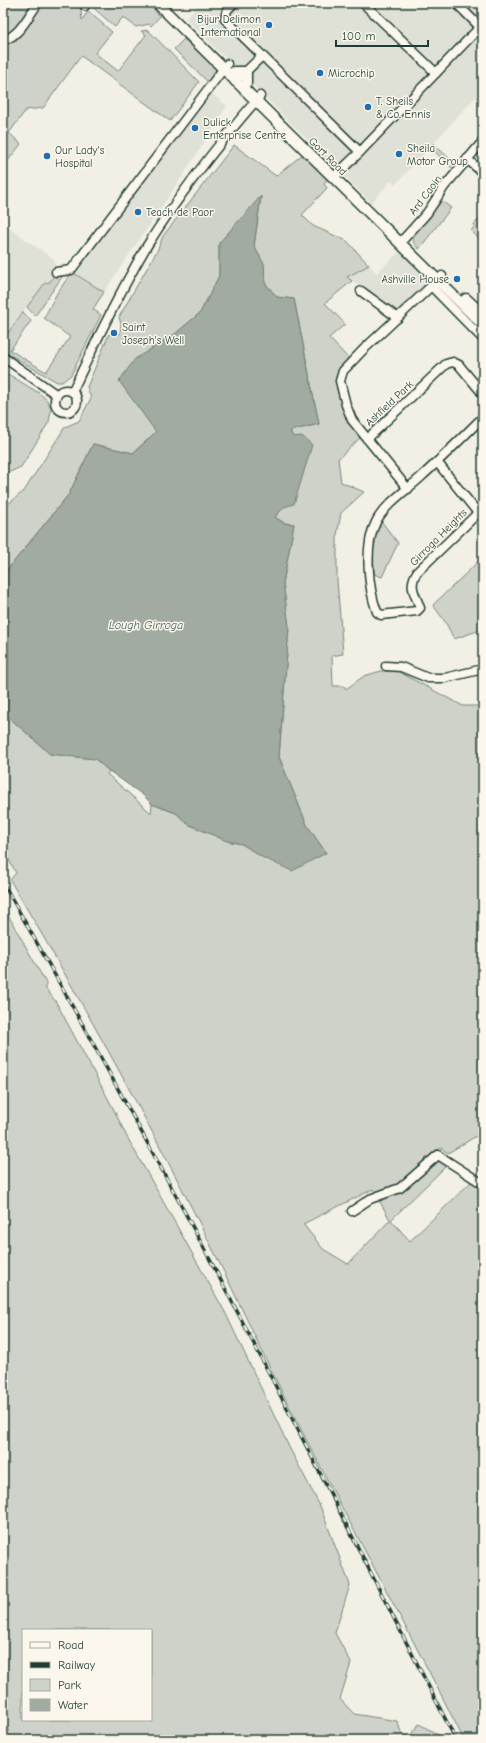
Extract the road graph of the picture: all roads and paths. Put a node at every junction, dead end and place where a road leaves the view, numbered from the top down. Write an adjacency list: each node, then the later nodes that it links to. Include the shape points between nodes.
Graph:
1 (38, 3): 7 (street, via 15,34)
2 (157, 3): 9 (main road, Gort Road)
3 (166, 3): 9 (main road, Gort Road)
4 (234, 3): 8 (street, via 227,10 225,19)
5 (363, 3): 10 (street)
6 (456, 3): 10 (street, via 480,27)
7 (3, 40)
8 (262, 56): 9 (street); 13 (street)
9 (236, 74): 11 (main road, Gort Road); 18 (street, via 71,270)
10 (436, 74): 13 (street)
11 (257, 99): 16 (main road, Gort Road); 26 (street, via 173,207 145,249)
12 (483, 141): 14 (street, Ard Caoin)
13 (360, 152): 16 (street)
14 (467, 159): 15 (street); 17 (street, Ard Caoin, via 427,213)
15 (483, 173)
16 (336, 176): 17 (main road, Gort Road)
17 (402, 241): 19 (main road, Gort Road)
18 (56, 272)
19 (437, 281): 21 (main road, Gort Road); 22 (street, Ashfield Park); 23 (main road, Gort Road); 24 (street)
20 (361, 291): 22 (street)
21 (483, 315)
22 (398, 318): 30 (street, Ashfield Park, via 343,371 340,381 352,420)
23 (483, 325)
24 (483, 339)
25 (3, 357): 28 (street)
26 (72, 392): 28 (street, via 65,390); 28 (street, via 77,397 77,405 68,412 58,408)
27 (483, 394): 30 (street, Ashfield Park, via 459,365 453,362 446,364)
28 (57, 395)
29 (483, 417): 31 (street)
30 (367, 439): 32 (street)
31 (437, 462): 32 (street); 33 (street)
32 (408, 489): 33 (street, Girroga Heights, via 383,511 371,536 370,575 375,606 381,615 417,611 420,608 412,580 417,572)
33 (480, 511)
34 (386, 666): 35 (street, via 401,667 428,678 445,678)
35 (483, 669)
36 (483, 1184): 37 (street, via 438,1155 400,1188 370,1199)
37 (352, 1211)

